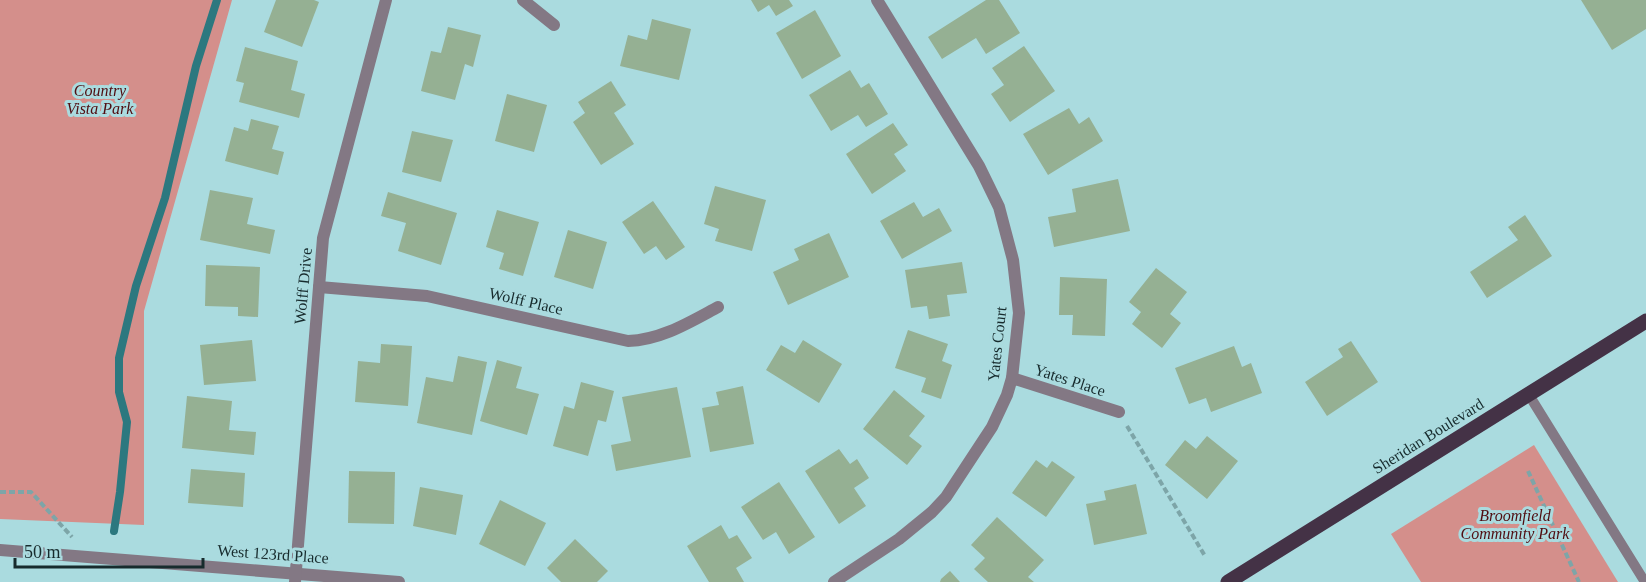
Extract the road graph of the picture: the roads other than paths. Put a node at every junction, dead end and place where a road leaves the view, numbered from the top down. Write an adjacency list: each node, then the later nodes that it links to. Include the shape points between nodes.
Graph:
1 (387, 0): 5 (street, Wolff Drive, via 323,238)
2 (523, 0): 4 (street)
3 (877, 0): 8 (street, Yates Court, via 980,166 999,207 1013,260 1019,313)
4 (554, 25)
5 (319, 287): 6 (street, Wolff Place, via 427,296 628,341 654,338); 12 (street, Wolff Drive)
6 (718, 307)
7 (1646, 321): 9 (main road, Sheridan Boulevard)
8 (1012, 378): 10 (street, Yates Place); 14 (street, Yates Court, via 992,427 946,497 899,539)
9 (1529, 395): 15 (main road, Sheridan Boulevard); 16 (lane)
10 (1119, 412)
11 (0, 550): 12 (street, West 123rd Place)
12 (296, 577): 13 (street, West 123rd Place)
13 (399, 582)
14 (834, 582)
15 (1228, 582)
16 (1645, 582)

